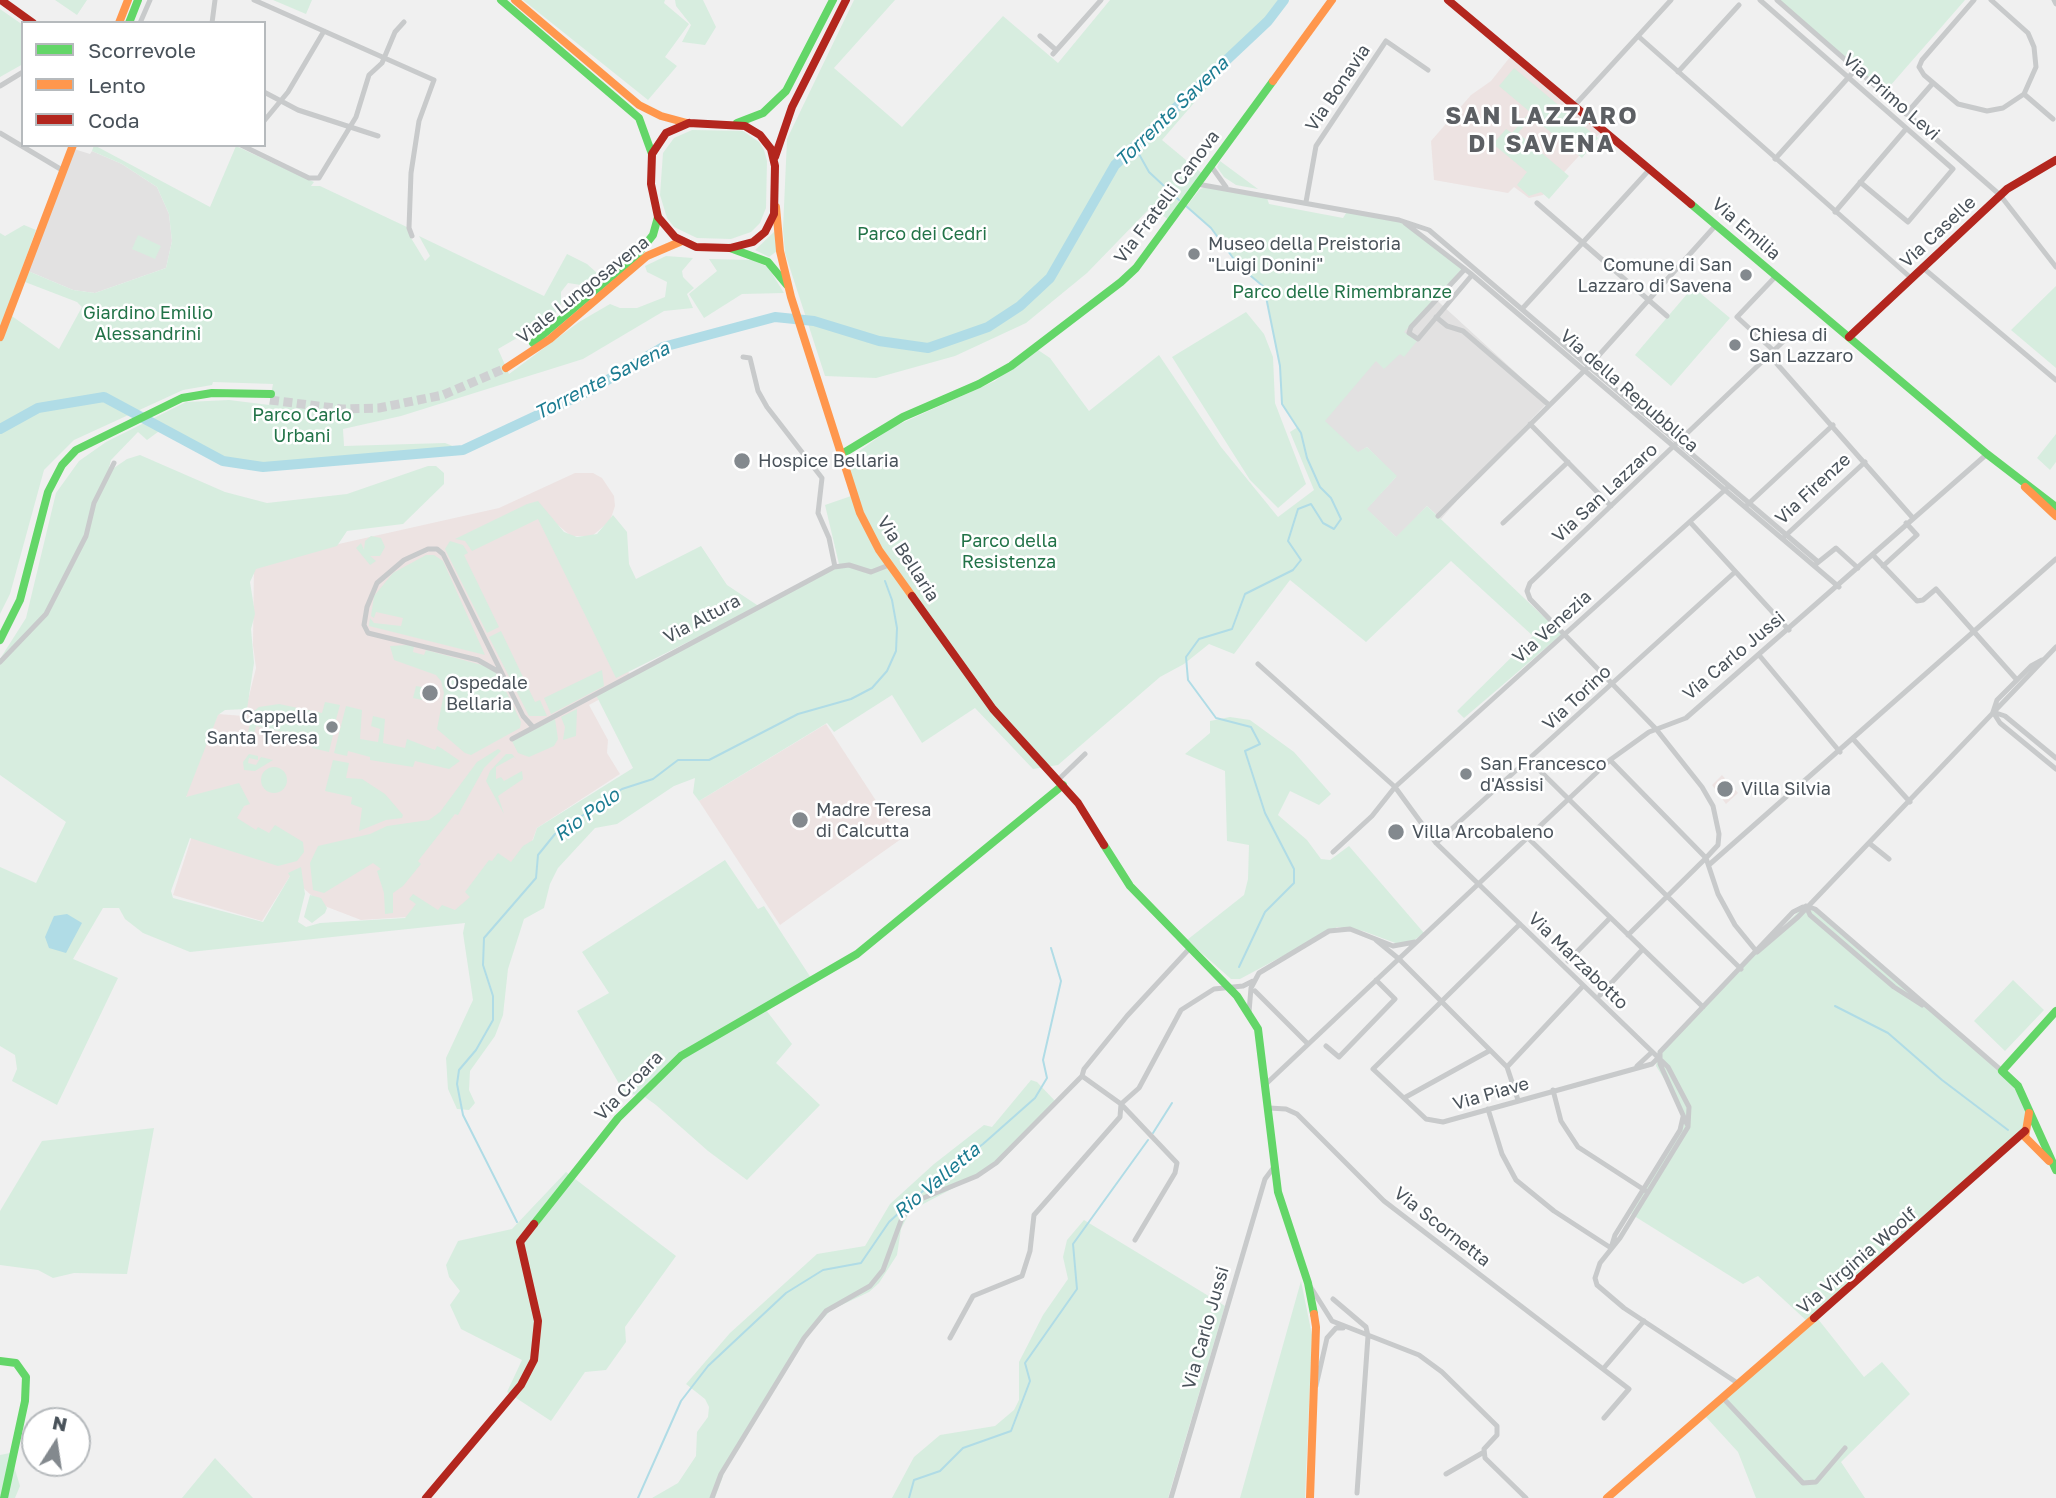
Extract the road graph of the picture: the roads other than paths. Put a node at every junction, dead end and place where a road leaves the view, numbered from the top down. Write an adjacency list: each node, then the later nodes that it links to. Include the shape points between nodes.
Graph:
1 (1, 0): 24 (street)
2 (128, 0): 25 (street)
3 (138, 0): 26 (street)
4 (150, 0): 27 (street)
5 (215, 0): 28 (street)
6 (254, 0): 30 (street)
7 (501, 0): 33 (street)
8 (514, 0): 33 (street)
9 (833, 0): 50 (street, via 776,104)
10 (846, 0): 60 (street, via 792,107)
11 (1101, 0): 31 (street, via 1055,52)
12 (1332, 0): 63 (street, Via Fratelli Canova)
13 (1448, 0): 45 (street, Via Emilia)
14 (1671, 0): 32 (street)
15 (1760, 0): 39 (street, Via Primo Levi)
16 (1777, 0): 35 (street)
17 (1974, 0): 40 (street, via 1920,62 1921,72)
18 (1991, 0): 23 (street)
19 (2006, 0): 23 (street)
20 (2053, 0): 22 (street)
21 (1739, 5): 37 (street)
22 (2056, 5)
23 (2000, 7): 43 (street, via 2022,27 2034,47 2036,67)
24 (30, 21)
25 (120, 21)
26 (130, 21)
27 (141, 21)
28 (212, 21)
29 (404, 22): 34 (street)
30 (324, 31): 34 (street); 44 (street)
31 (1040, 36)
32 (1638, 36): 37 (street); 45 (street)
33 (558, 41): 49 (street, via 639,105); 59 (street, via 639,118)
34 (384, 58): 51 (street, via 369,75); 79 (street, via 434,80 419,121 411,173)
35 (1856, 69): 39 (street); 46 (street)
36 (1428, 70): 73 (street, Via Bonavia, via 1386,41 1316,145)
37 (1678, 72): 61 (street)
38 (21, 73): 41 (street)
39 (1848, 77): 52 (street, Via Primo Levi); 61 (street)
40 (1933, 83): 43 (street, via 1958,104 1976,111 2003,108); 46 (street)
41 (0, 86)
42 (266, 93): 44 (street)
43 (2024, 94): 48 (street)
44 (282, 99): 47 (street); 51 (street, via 298,110)
45 (1574, 106): 64 (street, Via Emilia)
46 (1906, 114): 71 (street)
47 (266, 119)
48 (2053, 119)
49 (689, 123): 50 (street); 59 (street, via 666,133)
50 (734, 124): 60 (street, via 760,135)
51 (350, 127): 54 (street); 58 (street, via 327,170 315,180)
52 (1906, 129): 67 (street); 67 (street, Via Primo Levi, via 1953,169 1908,222)
53 (0, 133): 55 (street)
54 (378, 136)
55 (21, 146)
56 (23, 147): 65 (street)
57 (72, 147): 65 (street)
58 (248, 147)
59 (652, 154): 76 (street, via 651,184)
60 (775, 159): 72 (street)
61 (1775, 159): 75 (street)
62 (2056, 160): 71 (street, Via Caselle)
63 (1211, 166): 66 (street, Via Fratelli Canova); 70 (street)
64 (1651, 168): 77 (street, Via Emilia); 81 (street)
65 (62, 170): 95 (street)
66 (1204, 175): 68 (street, Via Fratelli Canova); 69 (street, Via della Repubblica)
67 (1860, 182): 75 (street)
68 (1197, 184): 69 (street, Via della Repubblica); 107 (street, Via Fratelli Canova, via 1136,268 1011,366 903,417)
69 (1219, 186): 70 (street, Via della Repubblica)
70 (1226, 187): 73 (street, Via della Repubblica)
71 (2000, 195): 83 (street, Via Caselle); 84 (street)
72 (776, 200): 82 (street, via 765,232 749,244); 88 (street)
73 (1306, 202): 78 (street, Via della Repubblica, via 1399,220)
74 (1537, 203): 81 (street)
75 (1835, 212): 87 (street)
76 (658, 217): 80 (street); 80 (street, Viale Lungosavena, via 653,235 637,256 504,365 550,339 648,256)
77 (1717, 224): 86 (street, Via Emilia); 89 (street)
78 (1427, 233): 85 (street, Via della Repubblica); 85 (street, Via della Repubblica)
79 (412, 236)
80 (682, 241): 82 (street, via 704,248)
81 (1583, 243): 89 (street); 90 (street)
82 (730, 248): 88 (street, via 768,261)
83 (1922, 267): 87 (street, Via Caselle); 100 (street)
84 (2056, 267)
85 (1470, 271): 90 (street, Via della Repubblica); 91 (street, Via della Repubblica); 93 (street); 93 (street, via 1409,333 1418,339)
86 (1776, 276): 96 (street, Via Emilia); 97 (street, via 1737,317)
87 (1911, 278): 96 (street, Via Caselle)
88 (788, 288): 107 (street, Via Bellaria)
89 (1648, 300): 92 (street); 99 (street)
90 (1523, 308): 91 (street); 99 (street, Via della Repubblica)
91 (1518, 314): 99 (street, Via della Repubblica)
92 (1667, 316)
93 (1436, 317): 102 (street, via 1463,331)
94 (1789, 336): 97 (street, Via San Lazzaro)
95 (0, 337)
96 (1849, 337): 108 (street, Via Emilia)
97 (1772, 353): 104 (street); 105 (street, Via San Lazzaro)
98 (743, 357): 129 (street, via 750,358 767,407 822,478 817,509)
99 (1587, 368): 102 (street); 105 (street, Via della Repubblica); 106 (street, Via della Repubblica)
100 (2056, 380)
101 (271, 397): 137 (street, via 212,393 171,402 76,450 54,478 20,600)
102 (1549, 405): 103 (street)
103 (1530, 424): 109 (street); 117 (street)
104 (1833, 425): 110 (street); 114 (street)
105 (1679, 443): 106 (street, Via San Lazzaro); 113 (street, Via della Repubblica)
106 (1673, 448): 113 (street, Via della Repubblica); 115 (street, Via San Lazzaro)
107 (842, 454): 127 (street, Via Bellaria, via 860,513)
108 (1987, 454): 112 (street, Via Emilia); 119 (street, Via Carlo Jussi)
109 (1568, 462): 115 (street); 121 (street)
110 (1865, 462): 119 (street); 123 (street, Via Firenze)
111 (114, 463): 143 (street, via 93,503 86,536 46,614)
112 (2022, 482): 116 (street, Via Emilia); 118 (street, Via Emilia)
113 (1726, 489): 114 (street, Via della Repubblica); 120 (street, Via Venezia)
114 (1747, 505): 123 (street, Via della Repubblica)
115 (1611, 506): 136 (street, Via San Lazzaro, via 1527,591)
116 (2056, 507)
117 (1438, 516)
118 (2056, 516)
119 (1912, 517): 122 (street, Via Carlo Jussi)
120 (1690, 522): 132 (street); 136 (street, Via Venezia)
121 (1503, 523)
122 (1906, 523): 124 (street, Via Carlo Jussi); 128 (street, via 1917,535)
123 (1784, 537): 126 (street, Via della Repubblica); 131 (street, Via della Repubblica)
124 (1873, 555): 128 (street); 130 (street, Via Carlo Jussi)
125 (2056, 559): 135 (street)
126 (1817, 561): 130 (street, via 1836,548); 131 (street)
127 (889, 565): 129 (street, via 872,572 849,565); 159 (street, Via Bellaria, via 993,709)
128 (1883, 566): 135 (street, via 1917,601 1937,589)
129 (835, 567): 149 (street, Via Altura)
130 (1858, 568): 133 (street, Via Carlo Jussi)
131 (1817, 569): 133 (street, Via della Repubblica)
132 (1735, 572): 134 (street); 147 (street, Via Torino)
133 (1839, 587): 134 (street, Via Carlo Jussi)
134 (1789, 630): 140 (street, Via Carlo Jussi)
135 (1975, 632): 146 (street); 152 (street)
136 (1564, 635): 147 (street); 160 (street, Via Venezia)
137 (0, 640)
138 (2056, 647): 141 (street)
139 (491, 652): 142 (street); 142 (street, via 449,563 437,549 404,560 377,583 367,607 364,625 368,633); 145 (street)
140 (1759, 655): 150 (street, Via Carlo Jussi, via 1686,718); 153 (street)
141 (2044, 659): 146 (street); 148 (street)
142 (478, 660): 145 (street)
143 (0, 662)
144 (1258, 664): 160 (street)
145 (501, 673): 149 (street)
146 (2017, 680): 148 (street, via 1997,700)
147 (1613, 684): 150 (street); 156 (street, Via Torino)
148 (1993, 712): 155 (street, via 2005,716); 158 (street); 162 (street)
149 (532, 726): 151 (street, Via Altura)
150 (1656, 729): 157 (street, Via Carlo Jussi); 167 (street, via 1713,806)
151 (512, 738)
152 (1854, 740): 153 (street); 162 (street)
153 (1840, 752): 164 (street)
154 (1085, 754): 159 (street)
155 (2056, 758)
156 (1530, 760): 161 (street); 165 (street, Via Torino)
157 (1610, 760): 161 (street, Via Carlo Jussi); 169 (street)
158 (2056, 769)
159 (1061, 782): 180 (street, Via Bellaria, via 1130,886); 240 (street, Via Croara, via 857,954 681,1056 618,1118 520,1242 538,1321 534,1360 521,1385)
160 (1395, 787): 165 (street, Via Marzabotto); 168 (street, Via Venezia, via 1373,816)
161 (1568, 800): 163 (street, Via Carlo Jussi); 173 (street)
162 (1910, 802): 166 (street)
163 (1528, 838): 172 (street, Via Carlo Jussi); 175 (street)
164 (1738, 842): 167 (street); 171 (street)
165 (1436, 843): 172 (street, Via Marzabotto)
166 (1869, 843): 170 (street); 174 (street)
167 (1718, 845): 169 (street)
168 (1334, 852)
169 (1706, 858): 171 (street); 173 (street)
170 (1889, 859)
171 (1710, 864): 182 (street, via 1725,908)
172 (1478, 885): 176 (street, Via Marzabotto); 179 (street, Via Carlo Jussi)
173 (1667, 895): 177 (street); 185 (street)
174 (1806, 905): 182 (street); 203 (street, via 1810,915 1908,999 1926,1007)
175 (1610, 918): 177 (street); 184 (street)
176 (1520, 924): 189 (street, Via Marzabotto); 192 (street)
177 (1628, 935): 181 (street)
178 (1376, 940): 179 (street, via 1392,946); 183 (street); 186 (street, via 1350,929 1335,929 1266,967)
179 (1418, 942): 183 (street, Via Carlo Jussi)
180 (1190, 948): 188 (street, Via Bellaria); 204 (street, via 1127,1016)
181 (1643, 950): 191 (street); 193 (street)
182 (1757, 952): 185 (street)
183 (1399, 959): 187 (street, Via Carlo Jussi); 192 (street)
184 (1568, 961)
185 (1741, 969): 193 (street)
186 (1254, 980): 188 (street); 195 (street)
187 (1376, 980): 196 (street, Via Carlo Jussi); 197 (street, via 1395,999 1339,1057)
188 (1227, 986): 195 (street, Via Bellaria); 209 (street, via 1181,1010 1139,1088)
189 (1583, 986): 199 (street, Via Marzabotto); 201 (street)
190 (1255, 991): 196 (street)
191 (1600, 995)
192 (1441, 1003): 198 (street); 207 (street, Via Piave, via 1373,1069)
193 (1703, 1007): 200 (street)
194 (2056, 1011): 203 (street)
195 (1249, 1012): 205 (street, Via Bellaria, via 1262,1042)
196 (1308, 1044): 205 (street, Via Carlo Jussi)
197 (1326, 1046)
198 (1489, 1051): 201 (street); 207 (street)
199 (1652, 1052): 200 (street, Via Marzabotto); 202 (street, Via Piave)
200 (1658, 1058): 202 (street, Via Piave); 213 (street); 214 (street, via 1668,1067 1689,1107)
201 (1507, 1068): 208 (street)
202 (1634, 1068): 206 (street, Via Piave)
203 (2002, 1071): 212 (street, via 2018,1087)
204 (1082, 1076): 209 (street); 241 (street, via 996,1163 977,1176 916,1201 902,1218 883,1270 870,1286 826,1311 804,1338)
205 (1267, 1083): 210 (street)
206 (1553, 1090): 208 (street, Via Piave); 220 (street, via 1561,1121 1577,1147)
207 (1404, 1098): 211 (street, Via Piave, via 1435,1122)
208 (1518, 1100): 211 (street, Via Piave)
209 (1121, 1104): 221 (street, via 1177,1163); 228 (street, via 1120,1117 1034,1214 1030,1251 1021,1276 973,1296)
210 (1269, 1108): 218 (street); 230 (street, Via Scornetta, via 1297,1114 1384,1201)
211 (1488, 1109): 222 (street, via 1502,1154 1517,1180)
212 (2030, 1110): 215 (street); 216 (street)
213 (1683, 1111): 214 (street); 220 (street, via 1680,1130)
214 (1688, 1127): 220 (street)
215 (2039, 1131): 216 (street); 216 (street, Via Virginia Woolf); 217 (street)
216 (2028, 1135): 219 (street); 231 (street, Via Virginia Woolf)
217 (2052, 1155): 219 (street)
218 (1274, 1167): 223 (street, via 1282,1209); 242 (street, Via Carlo Jussi, via 1265,1179)
219 (2056, 1170)
220 (1645, 1190): 222 (street)
221 (1135, 1240)
222 (1611, 1248): 225 (street, via 1597,1269 1597,1285)
223 (1308, 1283): 226 (street, via 1328,1317); 232 (street, via 1316,1327)
224 (1333, 1299): 227 (street, via 1366,1327)
225 (1644, 1321): 230 (street); 231 (street)
226 (1347, 1328): 227 (street); 232 (street, via 1329,1334)
227 (1368, 1336): 236 (street, via 1428,1359 1489,1418 1498,1433); 238 (street)
228 (950, 1338)
229 (0, 1360): 239 (street, via 16,1363 26,1377)
230 (1603, 1369): 234 (street, Via Scornetta, via 1629,1389)
231 (1739, 1384): 233 (street, Via Virginia Woolf)
232 (1315, 1389): 243 (street)
233 (1723, 1398): 235 (street, via 1803,1483 1816,1482); 245 (street, Via Virginia Woolf)
234 (1604, 1418)
235 (1844, 1448)
236 (1484, 1452): 237 (street); 244 (street)
237 (1446, 1474)
238 (1357, 1493)
239 (4, 1498)
240 (426, 1498)
241 (712, 1498)
242 (1171, 1498)
243 (1310, 1498)
244 (1526, 1498)
245 (1606, 1498)

